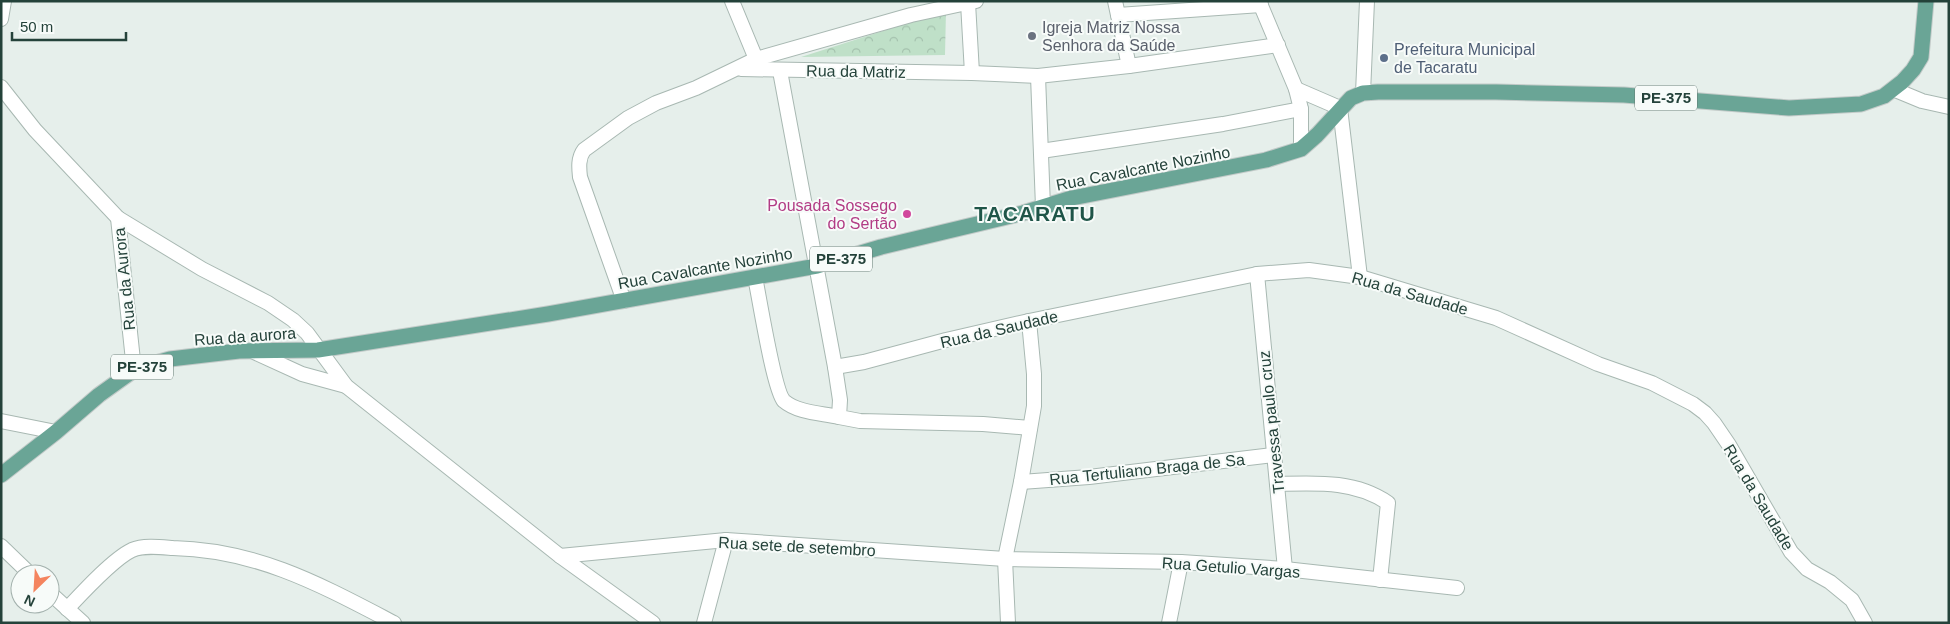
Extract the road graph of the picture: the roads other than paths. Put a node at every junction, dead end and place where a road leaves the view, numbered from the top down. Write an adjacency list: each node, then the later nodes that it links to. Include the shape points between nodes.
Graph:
1 (4, 1): 8 (street)
2 (732, 1): 10 (street)
3 (1366, 1): 19 (street)
4 (1926, 1): 18 (main road, PE-375, via 1921,57 1913,70)
5 (972, 2): 10 (street, via 911,14); 14 (street)
6 (1260, 3): 7 (street); 9 (street)
7 (1117, 8): 11 (street)
8 (1, 19)
9 (1278, 45): 11 (street, Rua da Matriz); 17 (street)
10 (756, 60): 12 (street)
11 (1129, 66): 15 (street, Rua da Matriz)
12 (739, 69): 13 (street, Rua da Matriz); 31 (street, via 656,103 605,134 581,154 580,177)
13 (780, 71): 14 (street, Rua da Matriz); 27 (street)
14 (972, 73): 15 (street, Rua da Matriz)
15 (1038, 76): 24 (street)
16 (1, 87): 26 (street, via 35,130)
17 (1296, 89): 21 (street); 22 (street)
18 (1892, 89): 19 (main road, PE-375, via 1884,96 1861,104 1789,108 1624,95); 20 (street)
19 (1363, 93): 21 (main road, PE-375, via 1350,98)
20 (1949, 107)
21 (1340, 108): 23 (main road, Rua Cavalcante Nozinho / PE-375); 30 (street)
22 (1301, 109): 23 (street); 24 (street)
23 (1301, 149): 25 (main road, Rua Cavalcante Nozinho / PE-375, via 1238,167 1072,198)
24 (1041, 151): 25 (street)
25 (1043, 207): 27 (main road, Rua Cavalcante Nozinho / PE-375)
26 (118, 218): 33 (street, via 294,320); 36 (street, Rua da Aurora)
27 (816, 266): 29 (main road, Rua Cavalcante Nozinho / PE-375); 35 (street)
28 (1257, 274): 30 (street, Rua da Saudade, via 1309,270); 32 (street, Rua da Saudade); 42 (street, Travessa paulo cruz)
29 (755, 277): 31 (main road, Rua Cavalcante Nozinho / PE-375); 38 (street, via 781,397 792,406)
30 (1360, 277): 63 (street, Rua da Saudade, via 1496,318 1598,364 1670,391 1693,404 1714,423 1791,552 1807,569 1852,600)
31 (624, 301): 33 (main road, Rua Cavalcante Nozinho / PE-375)
32 (1029, 321): 35 (street, Rua da Saudade); 40 (street, via 1034,374)
33 (318, 350): 34 (main road, Rua da aurora / PE-375); 37 (street)
34 (254, 352): 36 (main road, Rua da aurora / PE-375, via 170,359); 37 (street, via 302,374)
35 (835, 367): 38 (street)
36 (134, 370): 41 (main road, Rua da aurora / PE-375)
37 (346, 386): 48 (street)
38 (839, 417): 40 (street, via 860,421)
39 (1, 421): 41 (street)
40 (1030, 428): 44 (street)
41 (56, 432): 43 (main road, Rua da aurora / PE-375)
42 (1273, 455): 44 (street, Rua Tertuliano Braga de Sa); 45 (street, Travessa paulo cruz)
43 (1, 475)
44 (1022, 482): 49 (street)
45 (1277, 484): 52 (street, Travessa paulo cruz); 53 (street, via 1322,482 1376,495 1388,504)
46 (726, 540): 48 (street, Rua sete de setembro); 49 (street, Rua sete de setembro); 60 (street)
47 (1, 546): 51 (street)
48 (560, 556): 59 (street)
49 (1005, 559): 50 (street, Rua Getulio Vargas); 61 (street)
50 (1181, 562): 52 (street, Rua Getulio Vargas); 62 (street)
51 (20, 564)
52 (1284, 569): 53 (street, Rua Getulio Vargas)
53 (1380, 580): 54 (street, Rua Getulio Vargas)
54 (1457, 588)
55 (60, 602): 56 (street)
56 (67, 609): 57 (street); 58 (street, via 95,580 132,550 183,548 247,558 286,570)
57 (83, 623)
58 (394, 623)
59 (653, 623)
60 (704, 623)
61 (1008, 623)
62 (1169, 623)
63 (1865, 623)

